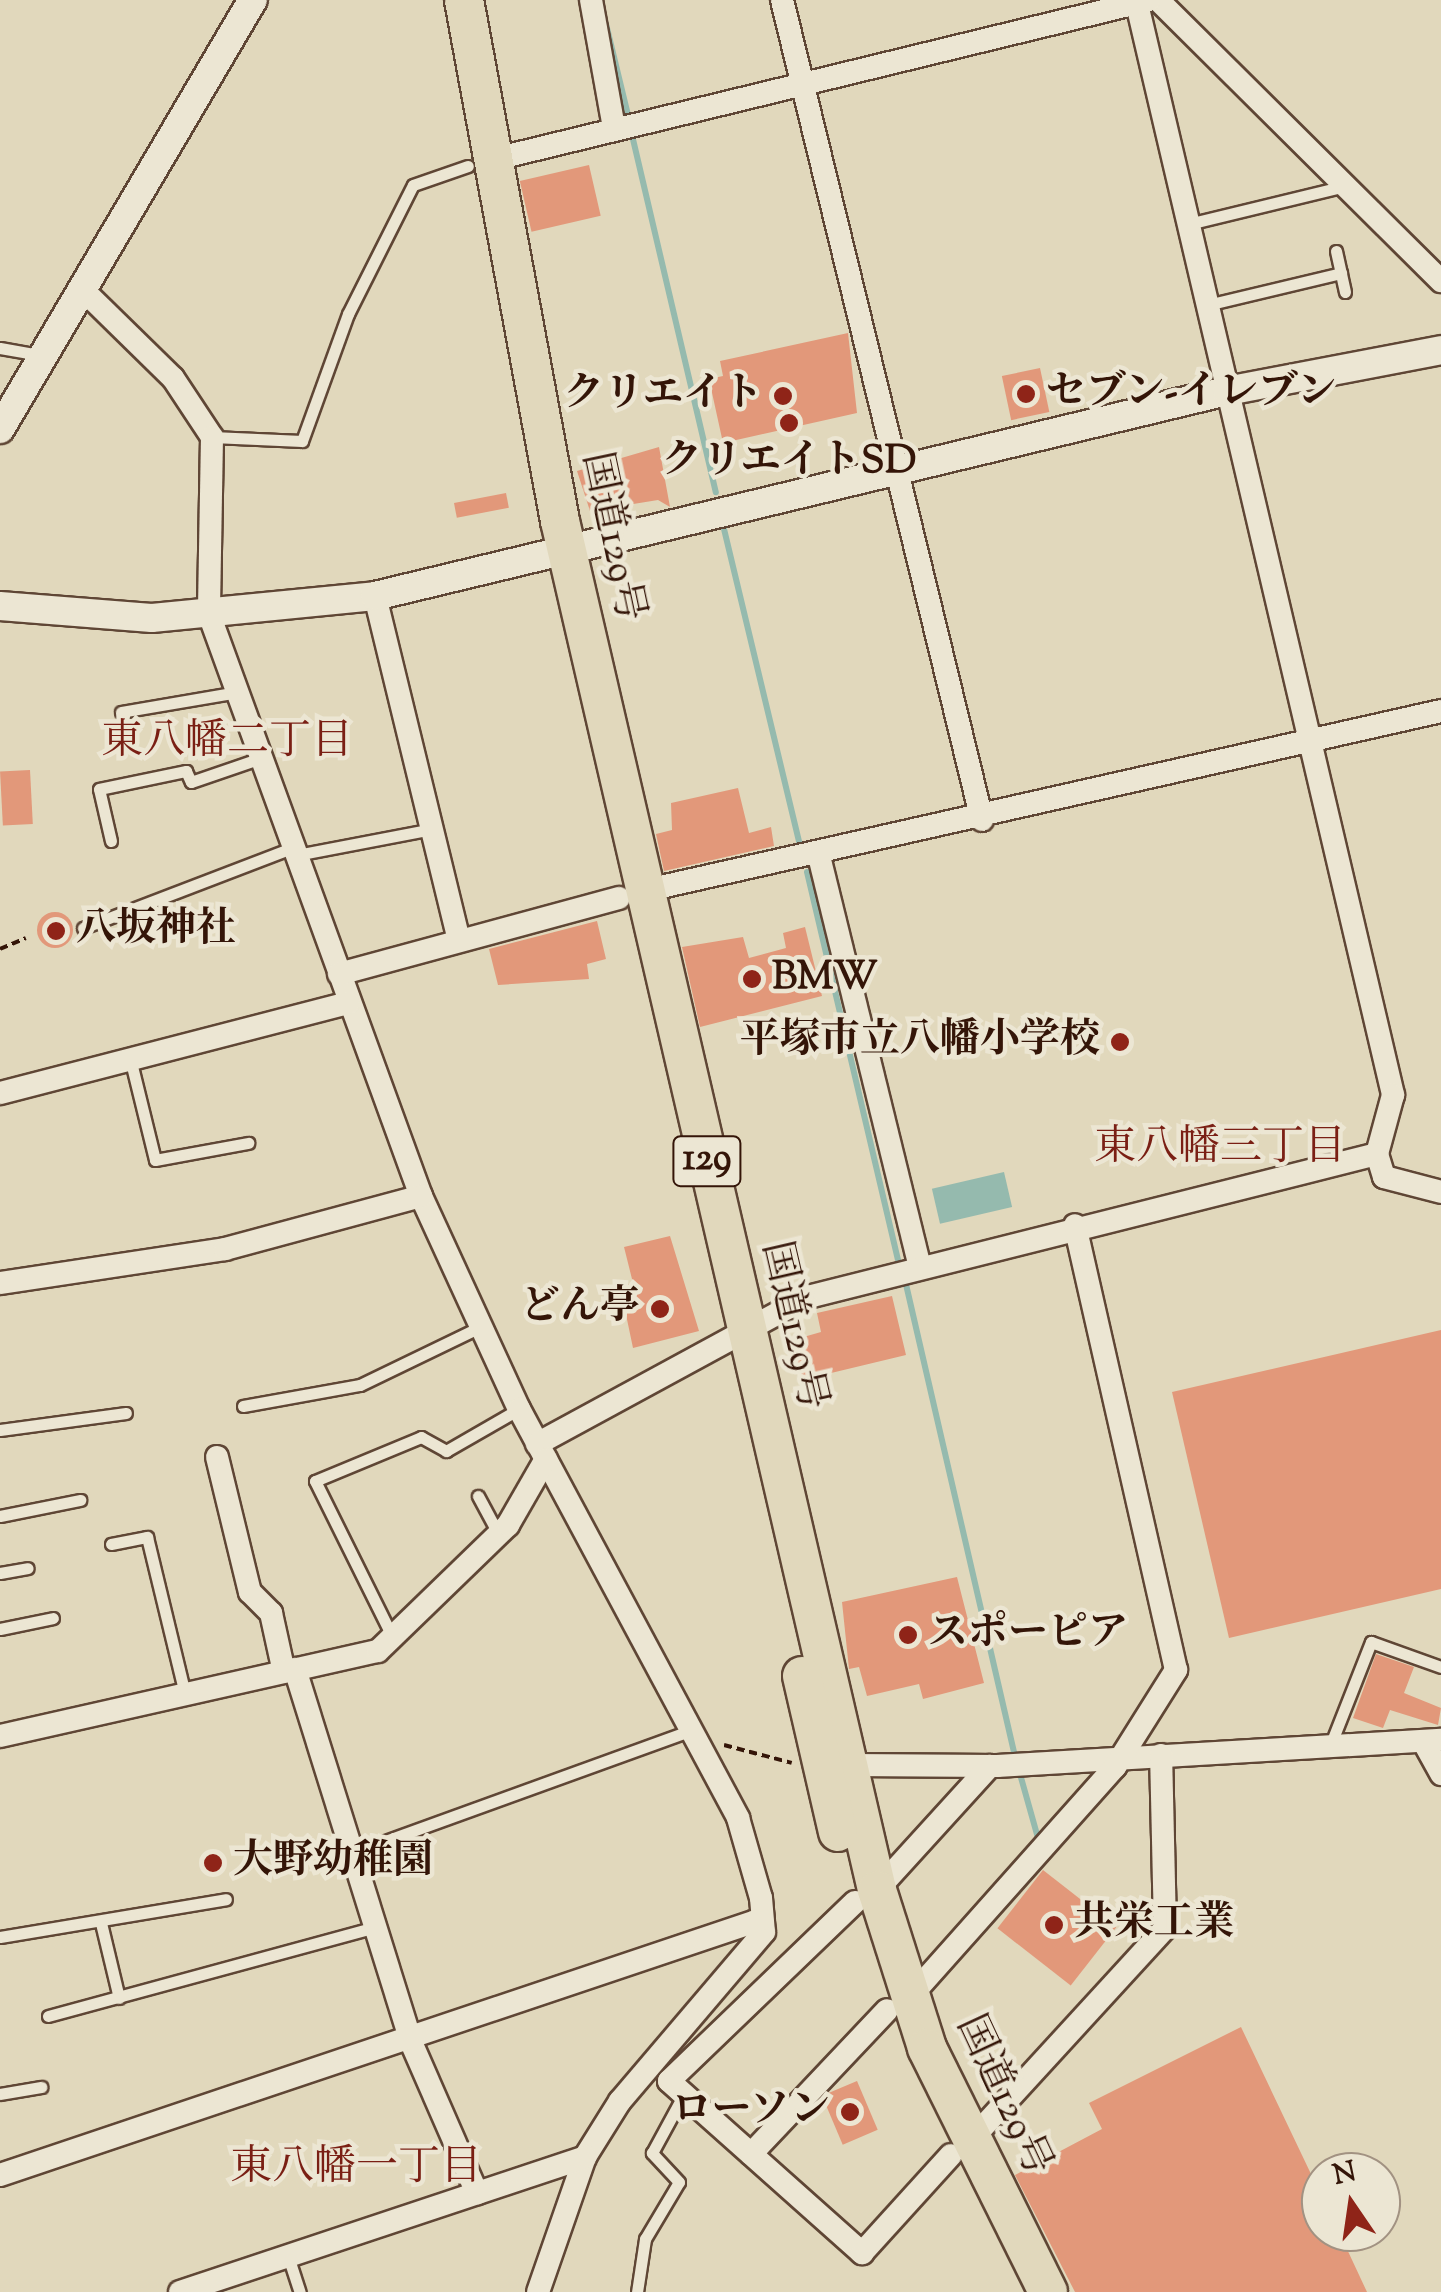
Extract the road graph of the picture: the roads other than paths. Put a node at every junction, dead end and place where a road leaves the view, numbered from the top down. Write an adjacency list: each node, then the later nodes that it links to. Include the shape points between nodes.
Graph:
1 (253, 0): 15 (street)
2 (439, 0): 9 (highway, 国道129号 / 129)
3 (464, 0): 9 (highway, 国道129号 / 129)
4 (592, 0): 8 (street)
5 (782, 0): 7 (street)
6 (1148, 1): 7 (street); 10 (street); 11 (street)
7 (803, 88): 8 (street); 24 (street)
8 (614, 128): 9 (street)
9 (480, 163): 23 (lane, via 413,185 348,314 302,441); 25 (highway, 国道129号 / 129)
10 (1346, 186): 11 (lane); 14 (street)
11 (1188, 224): 17 (street)
12 (1336, 251): 13 (lane)
13 (1341, 273): 16 (lane); 17 (lane)
14 (1441, 281)
15 (82, 290): 20 (street); 23 (street, via 173,378)
16 (1345, 292)
17 (1207, 305): 21 (street)
18 (0, 348): 20 (lane)
19 (1441, 350): 21 (street)
20 (43, 356): 22 (street)
21 (1227, 392): 24 (street); 32 (street)
22 (0, 429)
23 (212, 437): 28 (street)
24 (893, 471): 25 (street); 34 (street)
25 (554, 550): 26 (street); 39 (highway, 国道129号 / 129)
26 (374, 596): 28 (street); 35 (street)
27 (0, 606): 28 (street)
28 (209, 614): 29 (street)
29 (238, 692): 31 (lane); 33 (street)
30 (1441, 711): 32 (street)
31 (121, 712)
32 (1312, 742): 34 (street); 47 (street, via 1393,1095)
33 (262, 758): 36 (lane, via 191,782 186,771 98,789); 37 (street)
34 (982, 820): 38 (street)
35 (432, 828): 37 (lane); 41 (street)
36 (111, 841)
37 (295, 851): 40 (lane); 42 (street)
38 (819, 856): 39 (street); 51 (street)
39 (631, 895): 41 (street); 54 (highway, 国道129号 / 129)
40 (83, 928)
41 (459, 940): 42 (street)
42 (340, 974): 43 (street)
43 (349, 1004): 44 (street); 49 (street)
44 (130, 1058): 45 (street); 46 (lane, via 155,1160)
45 (0, 1093)
46 (248, 1143)
47 (1377, 1154): 48 (street, via 1384,1177); 50 (street)
48 (1441, 1192)
49 (421, 1196): 52 (street, via 225,1248); 53 (street)
50 (1075, 1225): 51 (street); 79 (street, via 1175,1648 1168,1693)
51 (920, 1266): 54 (street, via 808,1297)
52 (0, 1283)
53 (478, 1328): 55 (lane, via 360,1385); 56 (street)
54 (735, 1333): 59 (street); 80 (highway, 国道129号 / 129); 84 (highway, 国道129号 / 129)
55 (243, 1406)
56 (519, 1409): 59 (street); 70 (lane, via 446,1450 421,1437 315,1482)
57 (126, 1413): 58 (lane)
58 (0, 1430)
59 (542, 1452): 64 (street); 74 (street)
60 (218, 1457): 72 (street, via 250,1592 271,1613)
61 (478, 1496): 64 (lane)
62 (80, 1500): 63 (lane)
63 (0, 1516)
64 (499, 1535): 70 (street)
65 (111, 1544): 73 (lane, via 147,1537)
66 (28, 1568): 67 (lane)
67 (0, 1573)
68 (53, 1618): 69 (lane)
69 (0, 1629)
70 (394, 1640): 72 (street)
71 (1441, 1667): 77 (lane, via 1371,1642)
72 (290, 1671): 73 (street); 83 (street)
73 (186, 1694): 75 (street)
74 (693, 1733): 83 (lane); 86 (street, via 738,1818)
75 (0, 1736)
76 (1432, 1740): 77 (street); 82 (street)
77 (1330, 1746): 78 (street)
78 (1161, 1756): 79 (street); 97 (street, via 1166,1928)
79 (1122, 1758): 81 (street); 91 (street)
80 (850, 1765): 81 (street); 84 (highway, 国道129号 / 129)
81 (990, 1766): 84 (street)
82 (1441, 1774)
83 (352, 1852): 88 (street)
84 (866, 1896): 91 (highway, 国道129号 / 129); 96 (street, via 669,2082)
85 (226, 1898): 87 (lane)
86 (762, 1918): 93 (street); 99 (street, via 764,1932 620,2101)
87 (102, 1923): 89 (lane); 90 (lane)
88 (376, 1927): 90 (lane); 93 (street)
89 (0, 1937)
90 (119, 1998): 92 (lane)
91 (898, 2004): 97 (highway, 国道129号 / 129); 98 (street)
92 (48, 2016)
93 (411, 2042): 100 (street); 101 (street)
94 (42, 2087): 95 (lane)
95 (0, 2094)
96 (684, 2094): 98 (street); 106 (lane, via 652,2153 680,2182 645,2239)
97 (961, 2148): 98 (street, via 862,2252); 107 (highway, 国道129号 / 129); 108 (highway, 国道129号 / 129)
98 (751, 2154)
99 (585, 2158): 101 (street); 105 (street)
100 (0, 2175)
101 (477, 2193): 102 (street)
102 (288, 2256): 103 (street); 104 (lane)
103 (180, 2292)
104 (300, 2292)
105 (538, 2292)
106 (636, 2292)
107 (1021, 2292)
108 (1048, 2292)

